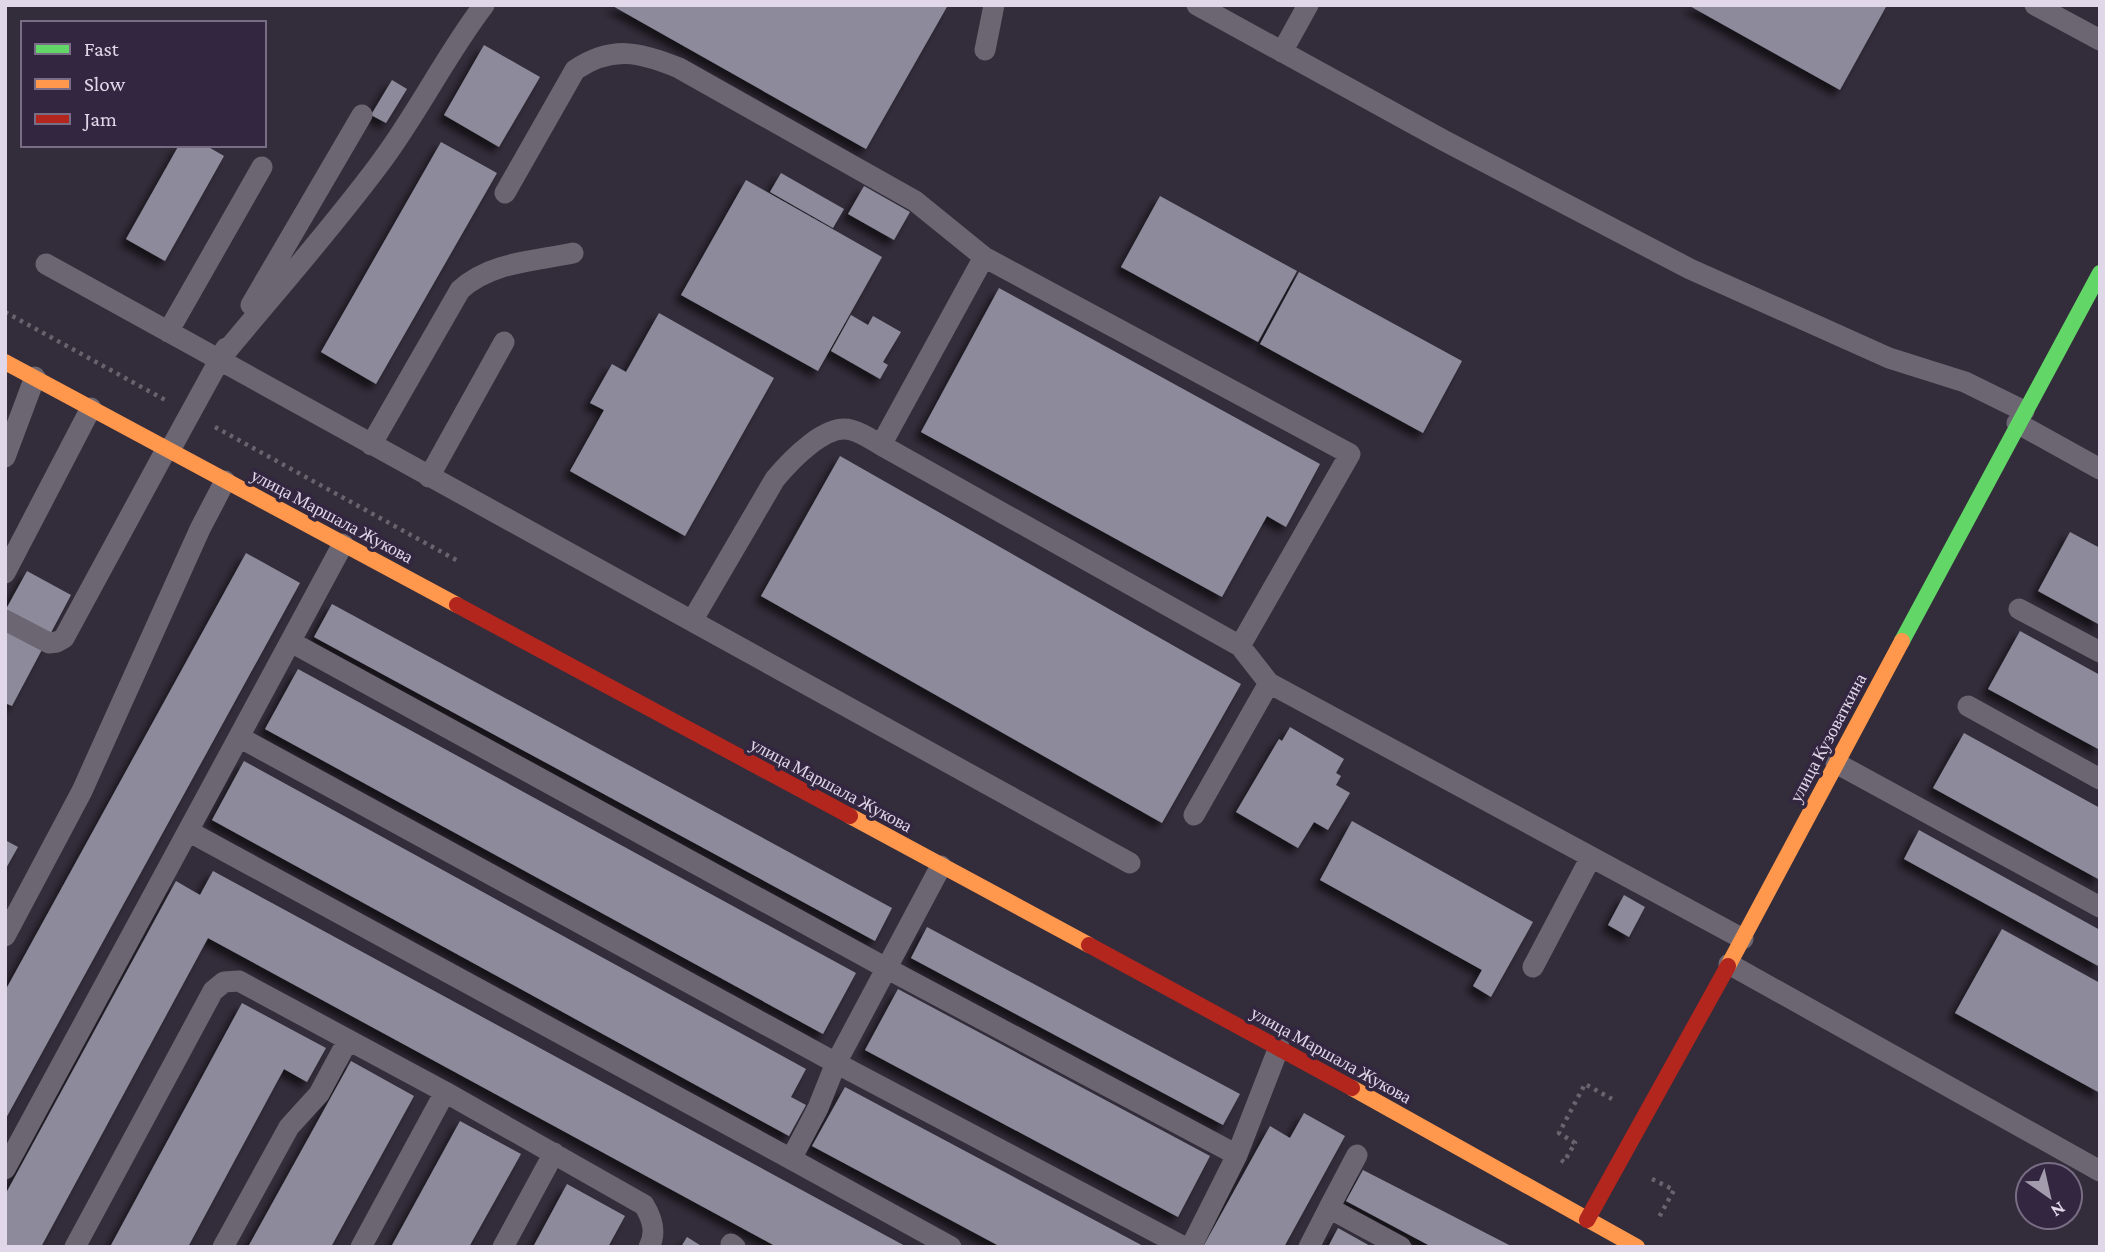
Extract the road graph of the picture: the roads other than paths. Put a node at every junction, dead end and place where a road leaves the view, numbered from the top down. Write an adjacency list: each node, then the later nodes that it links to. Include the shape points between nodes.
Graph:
1 (484, 5): 18 (lane, via 379,166)
2 (994, 5): 7 (lane)
3 (1197, 5): 8 (lane)
4 (1308, 5): 8 (lane)
5 (2035, 5): 6 (lane)
6 (2100, 40)
7 (985, 50)
8 (1282, 52): 22 (lane, via 1690,269 1889,358 1965,382)
9 (362, 115): 18 (lane)
10 (262, 167): 16 (lane)
11 (505, 193): 13 (lane, via 575,70 591,59 632,53 679,68 915,201)
12 (573, 253): 23 (lane, via 490,270 460,290)
13 (984, 257): 24 (lane); 36 (lane, via 1350,454)
14 (46, 264): 16 (lane)
15 (2100, 273): 22 (main road, улица Кузоваткина)
16 (168, 332): 18 (lane)
17 (504, 342): 28 (lane)
18 (219, 360): 23 (lane); 25 (lane)
19 (5, 362): 20 (main road, улица Маршала Жукова)
20 (34, 377): 21 (main road, улица Маршала Жукова); 26 (lane)
21 (91, 408): 25 (main road, улица Маршала Жукова); 31 (lane)
22 (2021, 417): 27 (lane); 41 (main road, улица Кузоваткина)
23 (371, 445): 28 (lane)
24 (881, 445): 34 (lane, via 852,430 837,429 786,466); 36 (lane)
25 (168, 449): 29 (main road, улица Маршала Жукова); 33 (lane, via 64,638 49,643)
26 (5, 457)
27 (2100, 468)
28 (429, 477): 34 (lane)
29 (225, 481): 30 (main road, улица Маршала Жукова); 49 (lane, via 82,791)
30 (343, 544): 35 (lane); 47 (main road, улица Маршала Жукова)
31 (5, 573)
32 (2019, 609): 37 (lane)
33 (5, 620)
34 (692, 621): 46 (lane)
35 (291, 642): 40 (lane); 53 (lane)
36 (1240, 646): 38 (lane)
37 (2100, 652)
38 (1269, 683): 43 (lane); 45 (lane)
39 (1968, 706): 42 (lane)
40 (239, 737): 44 (lane); 56 (lane)
41 (1836, 763): 48 (lane); 50 (main road, улица Кузоваткина)
42 (2100, 779)
43 (1194, 815)
44 (188, 831): 61 (lane); 62 (lane)
45 (1591, 857): 50 (lane); 52 (lane)
46 (1130, 863)
47 (941, 866): 53 (lane); 55 (main road, улица Маршала Жукова)
48 (2100, 907)
49 (5, 936)
50 (1743, 939): 51 (main road, улица Кузоваткина)
51 (1728, 964): 63 (lane); 65 (main road, улица Кузоваткина)
52 (1533, 967)
53 (886, 968): 56 (lane); 59 (lane)
54 (348, 1040): 57 (lane); 66 (lane, via 239,981 218,986); 67 (lane, via 319,1094 289,1127)
55 (1279, 1047): 59 (lane); 65 (main road, улица Маршала Жукова)
56 (836, 1063): 61 (lane); 72 (lane)
57 (445, 1092): 58 (lane); 68 (lane)
58 (554, 1153): 69 (lane); 70 (lane, via 644,1205 653,1219)
59 (1237, 1155): 73 (lane)
60 (1357, 1155): 64 (lane)
61 (791, 1159): 71 (lane)
62 (5, 1169)
63 (2100, 1171)
64 (1329, 1208): 74 (lane); 75 (lane)
65 (1587, 1220): 76 (main road, улица Маршала Жукова)
66 (75, 1247)
67 (223, 1247)
68 (362, 1247)
69 (503, 1247)
70 (649, 1247)
71 (951, 1247)
72 (1184, 1247)
73 (1191, 1247)
74 (1309, 1247)
75 (1401, 1247)
76 (1637, 1247)

